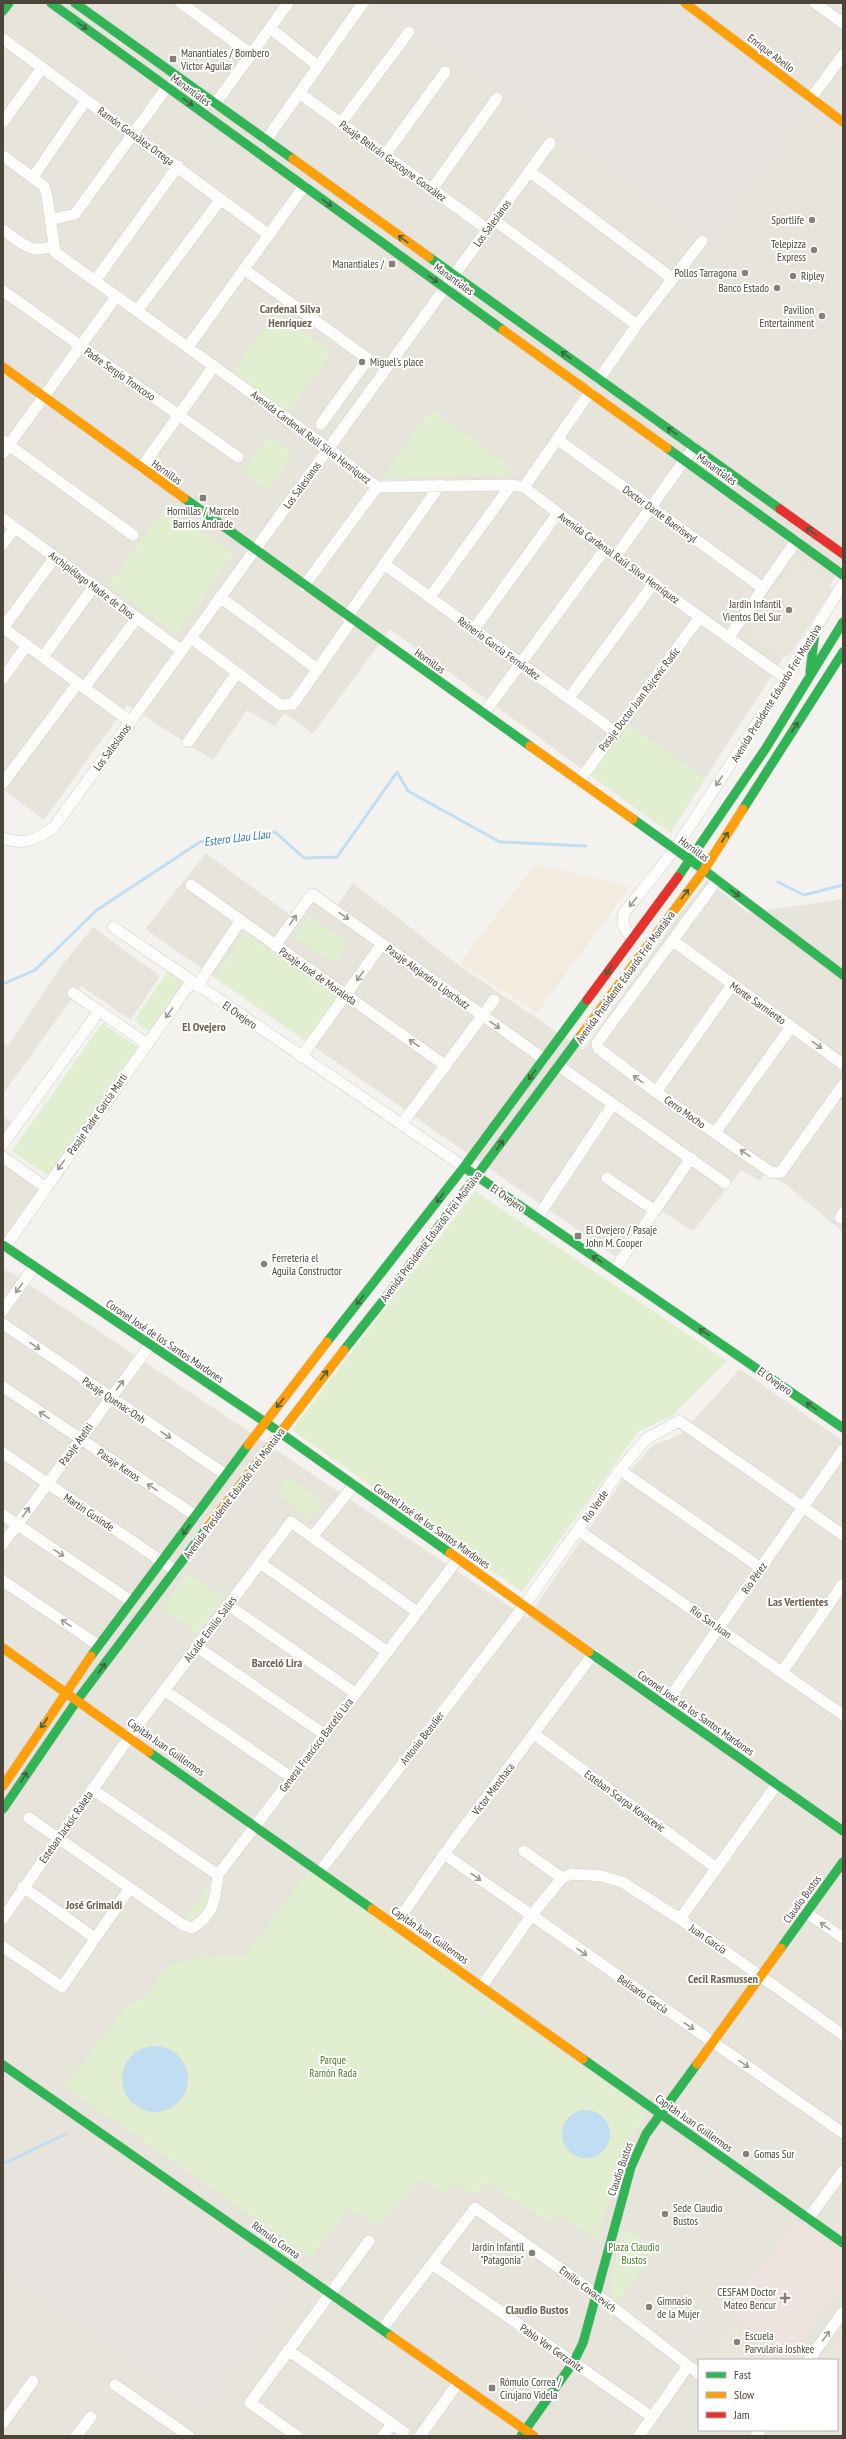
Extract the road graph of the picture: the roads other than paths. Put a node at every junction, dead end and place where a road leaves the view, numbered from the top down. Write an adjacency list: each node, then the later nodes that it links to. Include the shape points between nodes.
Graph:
1 (8, 3): 10 (street)
2 (51, 3): 20 (street, Manantiales, one-way to 20)
3 (74, 3): 9 (street, Manantiales)
4 (180, 3): 15 (street)
5 (363, 3): 17 (street)
6 (685, 3): 23 (street, Enrique Abello)
7 (815, 3): 11 (street)
8 (285, 4): 12 (street)
9 (87, 7): 25 (street, Manantiales)
10 (3, 11)
11 (843, 23)
12 (270, 28): 15 (street); 17 (street)
13 (409, 32): 28 (street)
14 (3, 39): 18 (street, Ramón González Ortega)
15 (251, 54): 25 (street)
16 (843, 55): 23 (street)
17 (318, 66): 21 (street)
18 (42, 68): 24 (street, Ramón González Ortega); 26 (street)
19 (445, 72): 32 (street)
20 (167, 87): 29 (street); 37 (street, Manantiales, one-way to 37)
21 (299, 92): 28 (street, Pasaje Beltrán Gascogne González); 30 (street)
22 (497, 98): 38 (street)
23 (811, 98): 27 (street, Enrique Abello)
24 (86, 100): 29 (street, Ramón González Ortega); 36 (street)
25 (215, 104): 30 (street, Manantiales)
26 (3, 122)
27 (843, 122)
28 (342, 123): 32 (street, Pasaje Beltrán Gascogne González)
29 (132, 134): 34 (street, Ramón González Ortega); 40 (street, via 75,214)
30 (266, 140): 47 (street, Manantiales, one-way to 30)
31 (550, 143): 35 (street, Los Salesianos)
32 (385, 155): 38 (street, Pasaje Beltrán Gascogne González)
33 (3, 156): 36 (street)
34 (178, 166): 39 (street, Ramón González Ortega); 49 (street)
35 (530, 171): 41 (street, Los Salesianos); 48 (street)
36 (33, 177): 40 (street, via 46,190)
37 (304, 186): 43 (street); 50 (street, Manantiales, one-way to 50)
38 (432, 189): 41 (street, Pasaje Beltrán Gascogne González)
39 (221, 199): 43 (street, Ramón González Ortega); 53 (street)
40 (50, 220): 45 (street)
41 (490, 225): 47 (street, Los Salesianos); 54 (street, Pasaje Beltrán Gascogne González)
42 (3, 230): 45 (street, via 31,250)
43 (269, 235): 46 (street)
44 (702, 241): 48 (street)
45 (53, 246): 49 (street, Avenida Cardenal Raúl Silva Henríquez, via 55,252)
46 (244, 269): 56 (street); 63 (street, via 368,359)
47 (455, 276): 50 (street, Los Salesianos); 59 (street, Manantiales, one-way to 47)
48 (673, 279): 54 (street)
49 (95, 281): 52 (street, Avenida Cardenal Raúl Silva Henríquez)
50 (445, 288): 60 (street, Manantiales); 67 (street, Los Salesianos)
51 (3, 291): 55 (street, Padre Sergio Troncoso)
52 (116, 297): 53 (street, Avenida Cardenal Raúl Silva Henríquez); 55 (street)
53 (137, 311): 56 (street, Avenida Cardenal Raúl Silva Henríquez)
54 (637, 325): 59 (street)
55 (81, 345): 61 (street); 62 (street, Padre Sergio Troncoso)
56 (188, 347): 57 (street, Avenida Cardenal Raúl Silva Henríquez)
57 (214, 366): 62 (street); 67 (street, Avenida Cardenal Raúl Silva Henríquez)
58 (3, 367): 61 (street, Hornillas)
59 (599, 379): 66 (street, Manantiales, one-way to 59)
60 (590, 392): 64 (street); 69 (street, Manantiales)
61 (44, 396): 65 (street); 70 (street, Hornillas)
62 (180, 416): 68 (street, Padre Sergio Troncoso); 70 (street)
63 (321, 424)
64 (557, 439): 74 (street); 75 (street, Doctor Dante Baeriswyl)
65 (5, 447): 79 (street)
66 (694, 447): 69 (street); 84 (street, Manantiales, one-way to 66)
67 (328, 449): 73 (street, Avenida Cardenal Raúl Silva Henríquez); 83 (street, Los Salesianos)
68 (238, 457)
69 (684, 460): 75 (street); 80 (street, Manantiales)
70 (141, 468): 83 (street, Hornillas)
71 (440, 485): 72 (street, Avenida Cardenal Raúl Silva Henríquez); 73 (street, Avenida Cardenal Raúl Silva Henríquez); 87 (street)
72 (511, 485): 74 (street, Avenida Cardenal Raúl Silva Henríquez); 94 (street)
73 (377, 487): 92 (street)
74 (524, 487): 76 (street, Avenida Cardenal Raúl Silva Henríquez)
75 (651, 507): 85 (street); 93 (street, Doctor Dante Baeriswyl)
76 (558, 513): 82 (street, Avenida Cardenal Raúl Silva Henríquez); 101 (street)
77 (3, 519): 78 (street, Archipiélago Madre de Dios)
78 (15, 528): 81 (street); 86 (street, Archipiélago Madre de Dios)
79 (133, 534)
80 (796, 541): 88 (street, Manantiales); 93 (street)
81 (3, 544)
82 (605, 549): 85 (street, Avenida Cardenal Raúl Silva Henríquez); 109 (street)
83 (255, 550): 92 (street, Hornillas); 95 (street, Los Salesianos)
84 (843, 554)
85 (616, 556): 89 (street, Avenida Cardenal Raúl Silva Henríquez)
86 (55, 557): 91 (street, Archipiélago Madre de Dios); 100 (street)
87 (384, 564): 94 (street, Reinerio García Fernández); 98 (street)
88 (843, 575)
89 (654, 583): 96 (street, Avenida Cardenal Raúl Silva Henríquez); 116 (street)
90 (843, 584): 102 (street, Avenida Presidente Eduardo Frei Montalva)
91 (94, 586): 97 (street, Archipiélago Madre de Dios); 108 (street)
92 (304, 586): 98 (street, Hornillas)
93 (763, 588): 103 (street)
94 (430, 597): 101 (street, Reinerio García Fernández)
95 (220, 598): 104 (street, Los Salesianos); 110 (street)
96 (700, 617): 103 (street, Avenida Cardenal Raúl Silva Henríquez); 119 (street, Pasaje Doctor Juan Rajcevic Radic)
97 (137, 618): 106 (street, Archipiélago Madre de Dios); 115 (street)
98 (349, 619): 110 (street); 117 (street, Hornillas)
99 (843, 622): 112 (street, Avenida Presidente Eduardo Frei Montalva)
100 (3, 628): 105 (street)
101 (474, 629): 109 (street, Reinerio García Fernández)
102 (815, 632): 112 (street); 114 (street, Avenida Presidente Eduardo Frei Montalva)
103 (729, 637): 114 (street, Avenida Cardenal Raúl Silva Henríquez)
104 (191, 638): 106 (street, Los Salesianos); 111 (street)
105 (27, 645): 108 (street); 113 (street)
106 (182, 651): 118 (street, Los Salesianos)
107 (843, 652): 126 (street, Avenida Presidente Eduardo Frei Montalva, one-way to 107)
108 (43, 657): 115 (street)
109 (521, 663): 116 (street, Reinerio García Fernández); 117 (street)
110 (317, 669): 111 (street, via 293,704 280,705)
111 (238, 673): 120 (street)
112 (809, 677): 125 (street, Avenida Presidente Eduardo Frei Montalva)
113 (3, 678)
114 (785, 678): 124 (street, Avenida Presidente Eduardo Frei Montalva, one-way to 124)
115 (81, 685): 118 (street); 122 (street)
116 (569, 698): 119 (street, Reinerio García Fernández)
117 (484, 713): 121 (street, Hornillas)
118 (130, 722): 123 (street, Los Salesianos, via 54,827 39,839 23,841)
119 (614, 731): 121 (street, Pasaje Doctor Juan Rajcevic Radic)
120 (188, 742)
121 (579, 781): 124 (street, Hornillas)
122 (3, 783)
123 (3, 838)
124 (674, 849): 125 (street, Hornillas); 131 (street, Avenida Presidente Eduardo Frei Montalva, one-way to 131, via 624,913 623,925)
125 (690, 861): 126 (street, Hornillas); 131 (street, Avenida Presidente Eduardo Frei Montalva)
126 (704, 870): 127 (street, Hornillas); 150 (street, Avenida Presidente Eduardo Frei Montalva, one-way to 126)
127 (717, 880): 132 (street, Avenida Presidente Eduardo Frei Montalva); 135 (street, Hornillas, one-way to 135)
128 (191, 885): 129 (street, Pasaje José de Moraleda)
129 (242, 920): 134 (street, Pasaje José de Moraleda); 136 (street, Pasaje Padre García Marti)
130 (113, 927): 136 (street, El Ovejero)
131 (632, 939): 147 (street, Avenida Presidente Eduardo Frei Montalva, one-way to 147)
132 (673, 941): 137 (street, Monte Sarmiento); 145 (street, Avenida Presidente Eduardo Frei Montalva)
133 (382, 944): 134 (street, Pasaje Alejandro Lipschutz, one-way to 133, via 312,894); 139 (street, one-way to 139); 142 (street, Pasaje Alejandro Lipschutz)
134 (275, 946): 139 (street, Pasaje José de Moraleda)
135 (843, 975)
136 (194, 984): 144 (street, Pasaje Padre García Marti, one-way to 144); 146 (street, El Ovejero)
137 (732, 985): 143 (street, Monte Sarmiento); 152 (street)
138 (73, 993): 141 (street)
139 (345, 996): 146 (street); 149 (street, Pasaje José de Moraleda, one-way to 139)
140 (494, 1000): 142 (street)
141 (99, 1011): 144 (street); 156 (street)
142 (481, 1015): 147 (street, Pasaje Alejandro Lipschutz, one-way to 147); 149 (street)
143 (791, 1027): 148 (street, Monte Sarmiento, one-way to 148); 155 (street)
144 (147, 1044): 163 (street, Pasaje Padre García Marti, one-way to 163)
145 (597, 1045): 152 (street, Cerro Mocho, one-way to 145, via 599,1050)
146 (301, 1057): 154 (street, El Ovejero)
147 (544, 1059): 159 (street, Avenida Presidente Eduardo Frei Montalva, one-way to 159)
148 (843, 1064)
149 (446, 1066): 154 (street)
150 (559, 1066): 153 (street); 160 (street, Avenida Presidente Eduardo Frei Montalva, one-way to 150)
151 (843, 1085): 155 (street, Cerro Mocho, one-way to 155, via 781,1172 772,1173)
152 (656, 1092): 155 (street, Cerro Mocho)
153 (613, 1104): 158 (street); 165 (street)
154 (401, 1125): 159 (street, El Ovejero)
155 (715, 1133)
156 (3, 1144)
157 (3, 1157): 163 (street)
158 (691, 1158): 162 (street); 164 (street)
159 (464, 1167): 160 (street, El Ovejero); 174 (street, Avenida Presidente Eduardo Frei Montalva, one-way to 174)
160 (476, 1176): 165 (street, El Ovejero); 176 (street, Avenida Presidente Eduardo Frei Montalva, one-way to 160, via 390,1292)
161 (607, 1178): 164 (street)
162 (725, 1183)
163 (45, 1187): 166 (street, Pasaje Padre García Marti)
164 (655, 1211): 168 (street)
165 (537, 1218): 168 (street, El Ovejero, one-way to 165)
166 (4, 1246): 167 (street, Coronel José de los Santos Mardones)
167 (34, 1267): 169 (street, one-way to 169); 171 (street, Coronel José de los Santos Mardones)
168 (614, 1270): 175 (street, El Ovejero, one-way to 168)
169 (3, 1310)
170 (3, 1324): 173 (street, Pasaje Quenac-Onh, one-way to 173)
171 (150, 1345): 173 (street, Pasaje Ateliti, one-way to 171); 174 (street, Coronel José de los Santos Mardones)
172 (3, 1387): 177 (street, Pasaje Kenos, one-way to 172)
173 (110, 1398): 177 (street, Pasaje Ateliti); 181 (street, Pasaje Quenac-Onh, one-way to 181)
174 (265, 1422): 176 (street, Coronel José de los Santos Mardones); 181 (street, Avenida Presidente Eduardo Frei Montalva)
175 (843, 1428)
176 (279, 1432): 183 (street, Coronel José de los Santos Mardones); 196 (street, Avenida Presidente Eduardo Frei Montalva)
177 (80, 1439): 182 (street, Pasaje Ateliti); 186 (street, Pasaje Kenos, one-way to 177)
178 (843, 1450): 184 (street, Río Pérez)
179 (3, 1453): 182 (street, Martín Gusinde)
180 (620, 1470): 184 (street, Río Verde, via 646,1439 679,1421); 188 (street, Río Verde); 195 (street)
181 (226, 1475): 186 (street, Avenida Presidente Eduardo Frei Montalva)
182 (48, 1484): 187 (street, Pasaje Ateliti, one-way to 182); 193 (street, Martín Gusinde)
183 (354, 1485): 190 (street); 192 (street, Coronel José de los Santos Mardones)
184 (803, 1507): 189 (street); 195 (street, Río Pérez)
185 (3, 1515): 187 (street)
186 (196, 1516): 193 (street, Avenida Presidente Eduardo Frei Montalva, one-way to 193)
187 (17, 1525): 191 (street, Pasaje Ateliti); 199 (street, one-way to 199)
188 (578, 1530): 201 (street, Río Verde); 203 (street, Río San Juan)
189 (843, 1535)
190 (312, 1537): 194 (street, Alcalde Emilio Salles, via 291,1522); 202 (street)
191 (3, 1544)
192 (458, 1559): 201 (street, Coronel José de los Santos Mardones); 202 (street, General Francisco Barceló Lira)
193 (162, 1562): 196 (street, Martín Gusinde); 199 (street, Avenida Presidente Eduardo Frei Montalva)
194 (260, 1563): 200 (street, Alcalde Emilio Salles); 207 (street)
195 (761, 1568): 203 (street, Río Pérez)
196 (176, 1571): 213 (street, Avenida Presidente Eduardo Frei Montalva, one-way to 196)
197 (3, 1581): 204 (street, one-way to 197)
198 (843, 1584): 209 (street)
199 (131, 1601): 204 (street, Avenida Presidente Eduardo Frei Montalva)
200 (228, 1606): 205 (street, Alcalde Emilio Salles); 212 (street)
201 (524, 1606): 208 (street, Coronel José de los Santos Mardones); 232 (street, Antonio Beaulier)
202 (417, 1612): 207 (street, General Francisco Barceló Lira)
203 (719, 1628): 209 (street, Río San Juan); 214 (street, Río Pérez)
204 (98, 1645): 210 (street, Avenida Presidente Eduardo Frei Montalva)
205 (197, 1647): 211 (street, Alcalde Emilio Salles); 216 (street)
206 (3, 1648): 210 (street, Capitán Juan Guillermos)
207 (386, 1652): 212 (street, General Francisco Barceló Lira)
208 (593, 1654): 214 (street, Coronel José de los Santos Mardones); 217 (street, Víctor Menchaca)
209 (782, 1672): 215 (street, Río San Juan)
210 (66, 1690): 213 (street, Capitán Juan Guillermos); 221 (street, Avenida Presidente Eduardo Frei Montalva, one-way to 221)
211 (164, 1690): 218 (street, Alcalde Emilio Salles); 219 (street)
212 (355, 1693): 216 (street, General Francisco Barceló Lira)
213 (78, 1699): 218 (street, Capitán Juan Guillermos); 223 (street, Avenida Presidente Eduardo Frei Montalva, one-way to 213)
214 (665, 1705): 220 (street, Coronel José de los Santos Mardones)
215 (843, 1714)
216 (324, 1734): 219 (street, General Francisco Barceló Lira)
217 (534, 1734): 229 (street, Víctor Menchaca); 231 (street, Esteban Scarpa Kovacevic)
218 (130, 1736): 222 (street, Esteban Jacksic Rakela); 225 (street, Capitán Juan Guillermos)
219 (292, 1778): 225 (street, General Francisco Barceló Lira)
220 (777, 1784): 226 (street, Coronel José de los Santos Mardones); 231 (street)
221 (3, 1786)
222 (92, 1789): 227 (street, Esteban Jacksic Rakela); 233 (street)
223 (3, 1809)
224 (29, 1818): 227 (street)
225 (256, 1826): 232 (street, Capitán Juan Guillermos); 233 (street, General Francisco Barceló Lira)
226 (843, 1831)
227 (58, 1838): 235 (street, Esteban Jacksic Rakela); 236 (street)
228 (524, 1851): 234 (street)
229 (444, 1854): 238 (street, Belisario García, one-way to 238); 241 (street, Víctor Menchaca)
230 (843, 1862): 237 (street, Claudio Bustos)
231 (716, 1868): 240 (street)
232 (320, 1871): 241 (street, Capitán Juan Guillermos)
233 (218, 1875): 236 (street, via 214,1905 202,1921 192,1928 183,1925)
234 (562, 1878): 238 (street); 240 (street, Juan García, via 572,1874 586,1874 622,1882)
235 (23, 1887): 239 (street, Esteban Jacksic Rakela); 242 (street)
236 (129, 1888): 242 (street)
237 (807, 1913): 243 (street, one-way to 237); 245 (street, Claudio Bustos)
238 (531, 1916): 246 (street); 248 (street, Belisario García, one-way to 248)
239 (3, 1918)
240 (680, 1919): 245 (street, Juan García)
241 (395, 1925): 246 (street, Capitán Juan Guillermos)
242 (95, 1938): 244 (street, via 62,1987)
243 (843, 1938)
244 (3, 1947)
245 (760, 1976): 247 (street, Juan García); 248 (street, Claudio Bustos)
246 (482, 1986): 250 (street, Capitán Juan Guillermos)
247 (843, 2035)
248 (712, 2042): 250 (street, Claudio Bustos); 251 (street, Belisario García, one-way to 251)
249 (3, 2065): 257 (street, Rómulo Correa)
250 (660, 2114): 253 (street, Capitán Juan Guillermos); 258 (street, Claudio Bustos, via 646,2134 631,2167)
251 (843, 2133)
252 (843, 2171): 253 (street)
253 (808, 2219): 255 (street, Capitán Juan Guillermos)
254 (369, 2241): 257 (street)
255 (843, 2243)
256 (432, 2264): 258 (street, Emilio Covacevich, via 475,2208); 260 (street); 263 (street, Pablo Von Gerzanitz)
257 (330, 2293): 260 (street, Rómulo Correa); 261 (street)
258 (596, 2294): 263 (street, Claudio Bustos, via 583,2343); 264 (street, Emilio Covacevich)
259 (843, 2312): 262 (street, one-way to 259)
260 (382, 2329): 267 (street, Rómulo Correa)
261 (288, 2350): 272 (street); 277 (street, via 250,2403)
262 (810, 2359)
263 (573, 2364): 270 (street, Pablo Von Gerzanitz); 274 (street, Claudio Bustos)
264 (688, 2366): 265 (street, Emilio Covacevich); 270 (street)
265 (698, 2373)
266 (33, 2381): 271 (street)
267 (458, 2383): 274 (street, Rómulo Correa); 279 (street)
268 (115, 2385): 276 (street)
269 (91, 2417): 275 (street)
270 (652, 2417): 281 (street)
271 (3, 2423)
272 (392, 2424): 273 (street); 278 (street)
273 (404, 2432)
274 (523, 2433): 280 (street, Rómulo Correa)
275 (76, 2436)
276 (189, 2436)
277 (297, 2436)
278 (383, 2436)
279 (420, 2436)
280 (534, 2436)
281 (639, 2436)

